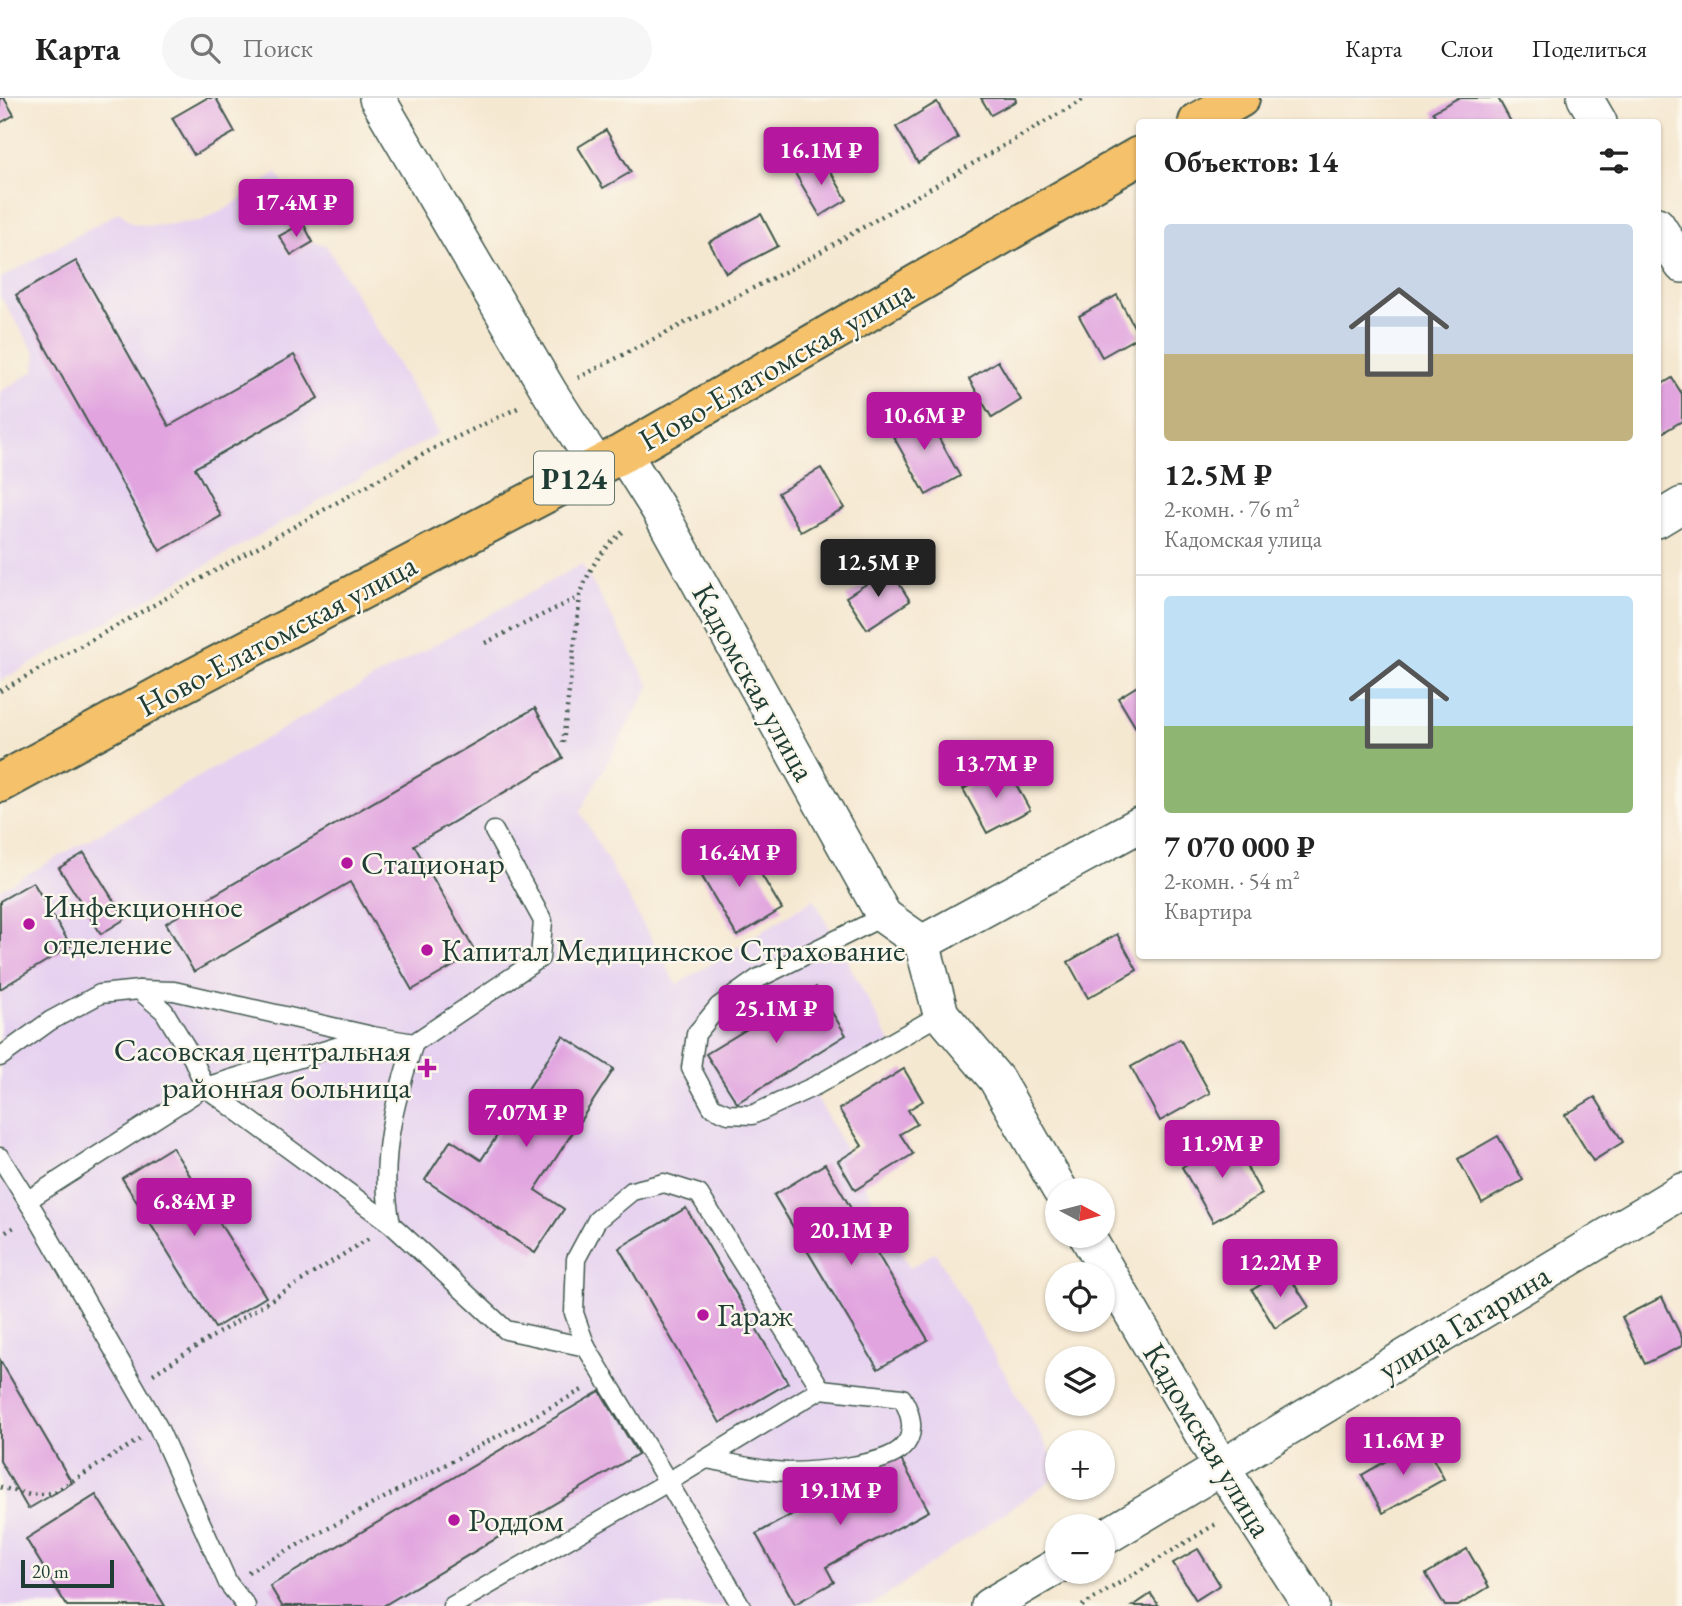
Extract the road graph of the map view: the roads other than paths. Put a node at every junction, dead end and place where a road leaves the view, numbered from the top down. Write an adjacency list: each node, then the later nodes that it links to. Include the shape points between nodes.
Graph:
1 (377, 98): 9 (street, Кадомская улица, via 550,393)
2 (1585, 98): 5 (street)
3 (1237, 99): 4 (main road)
4 (1203, 119)
5 (1597, 119)
6 (1136, 158): 9 (main road, Ново-Елатомская улица / Р124)
7 (1661, 231): 8 (street)
8 (1682, 265)
9 (610, 460): 12 (main road, Ново-Елатомская улица / Р124); 15 (street, Кадомская улица, via 659,510)
10 (1682, 505): 11 (street)
11 (1661, 518)
12 (0, 783)
13 (1136, 827): 16 (street)
14 (494, 831): 20 (lane, via 543,921 540,958)
15 (884, 916): 16 (street, Кадомская улица); 18 (lane, via 757,979 719,1006 696,1034 691,1068 712,1107 727,1114 752,1115 817,1085)
16 (922, 943): 18 (street)
17 (139, 990): 19 (lane, via 174,991); 21 (lane, via 100,994 50,1021); 22 (lane, via 164,1011)
18 (941, 1014): 24 (street, via 996,1079)
19 (372, 1036): 20 (lane); 22 (lane)
20 (414, 1043): 27 (lane, via 400,1086 385,1168)
21 (0, 1057)
22 (205, 1087): 26 (lane); 27 (lane)
23 (0, 1157): 26 (lane)
24 (1053, 1178)
25 (1682, 1191): 32 (street, улица Гагарина)
26 (28, 1200): 36 (lane, via 158,1427 228,1583)
27 (391, 1224): 29 (lane, via 506,1330)
28 (1094, 1248): 32 (street, Кадомская улица)
29 (586, 1347): 30 (lane, via 574,1313 576,1259 597,1220 632,1191 664,1182 699,1194); 33 (lane)
30 (821, 1389): 31 (lane); 31 (lane, via 902,1398 910,1412 911,1433 903,1448 887,1457 836,1470 785,1472)
31 (706, 1459): 33 (lane)
32 (1222, 1468): 34 (street, улица Гагарина); 40 (street, Кадомская улица)
33 (668, 1482): 37 (lane); 38 (lane)
34 (1115, 1531)
35 (1045, 1573): 39 (street)
36 (246, 1606)
37 (452, 1606)
38 (741, 1606)
39 (989, 1606)
40 (1311, 1606)

